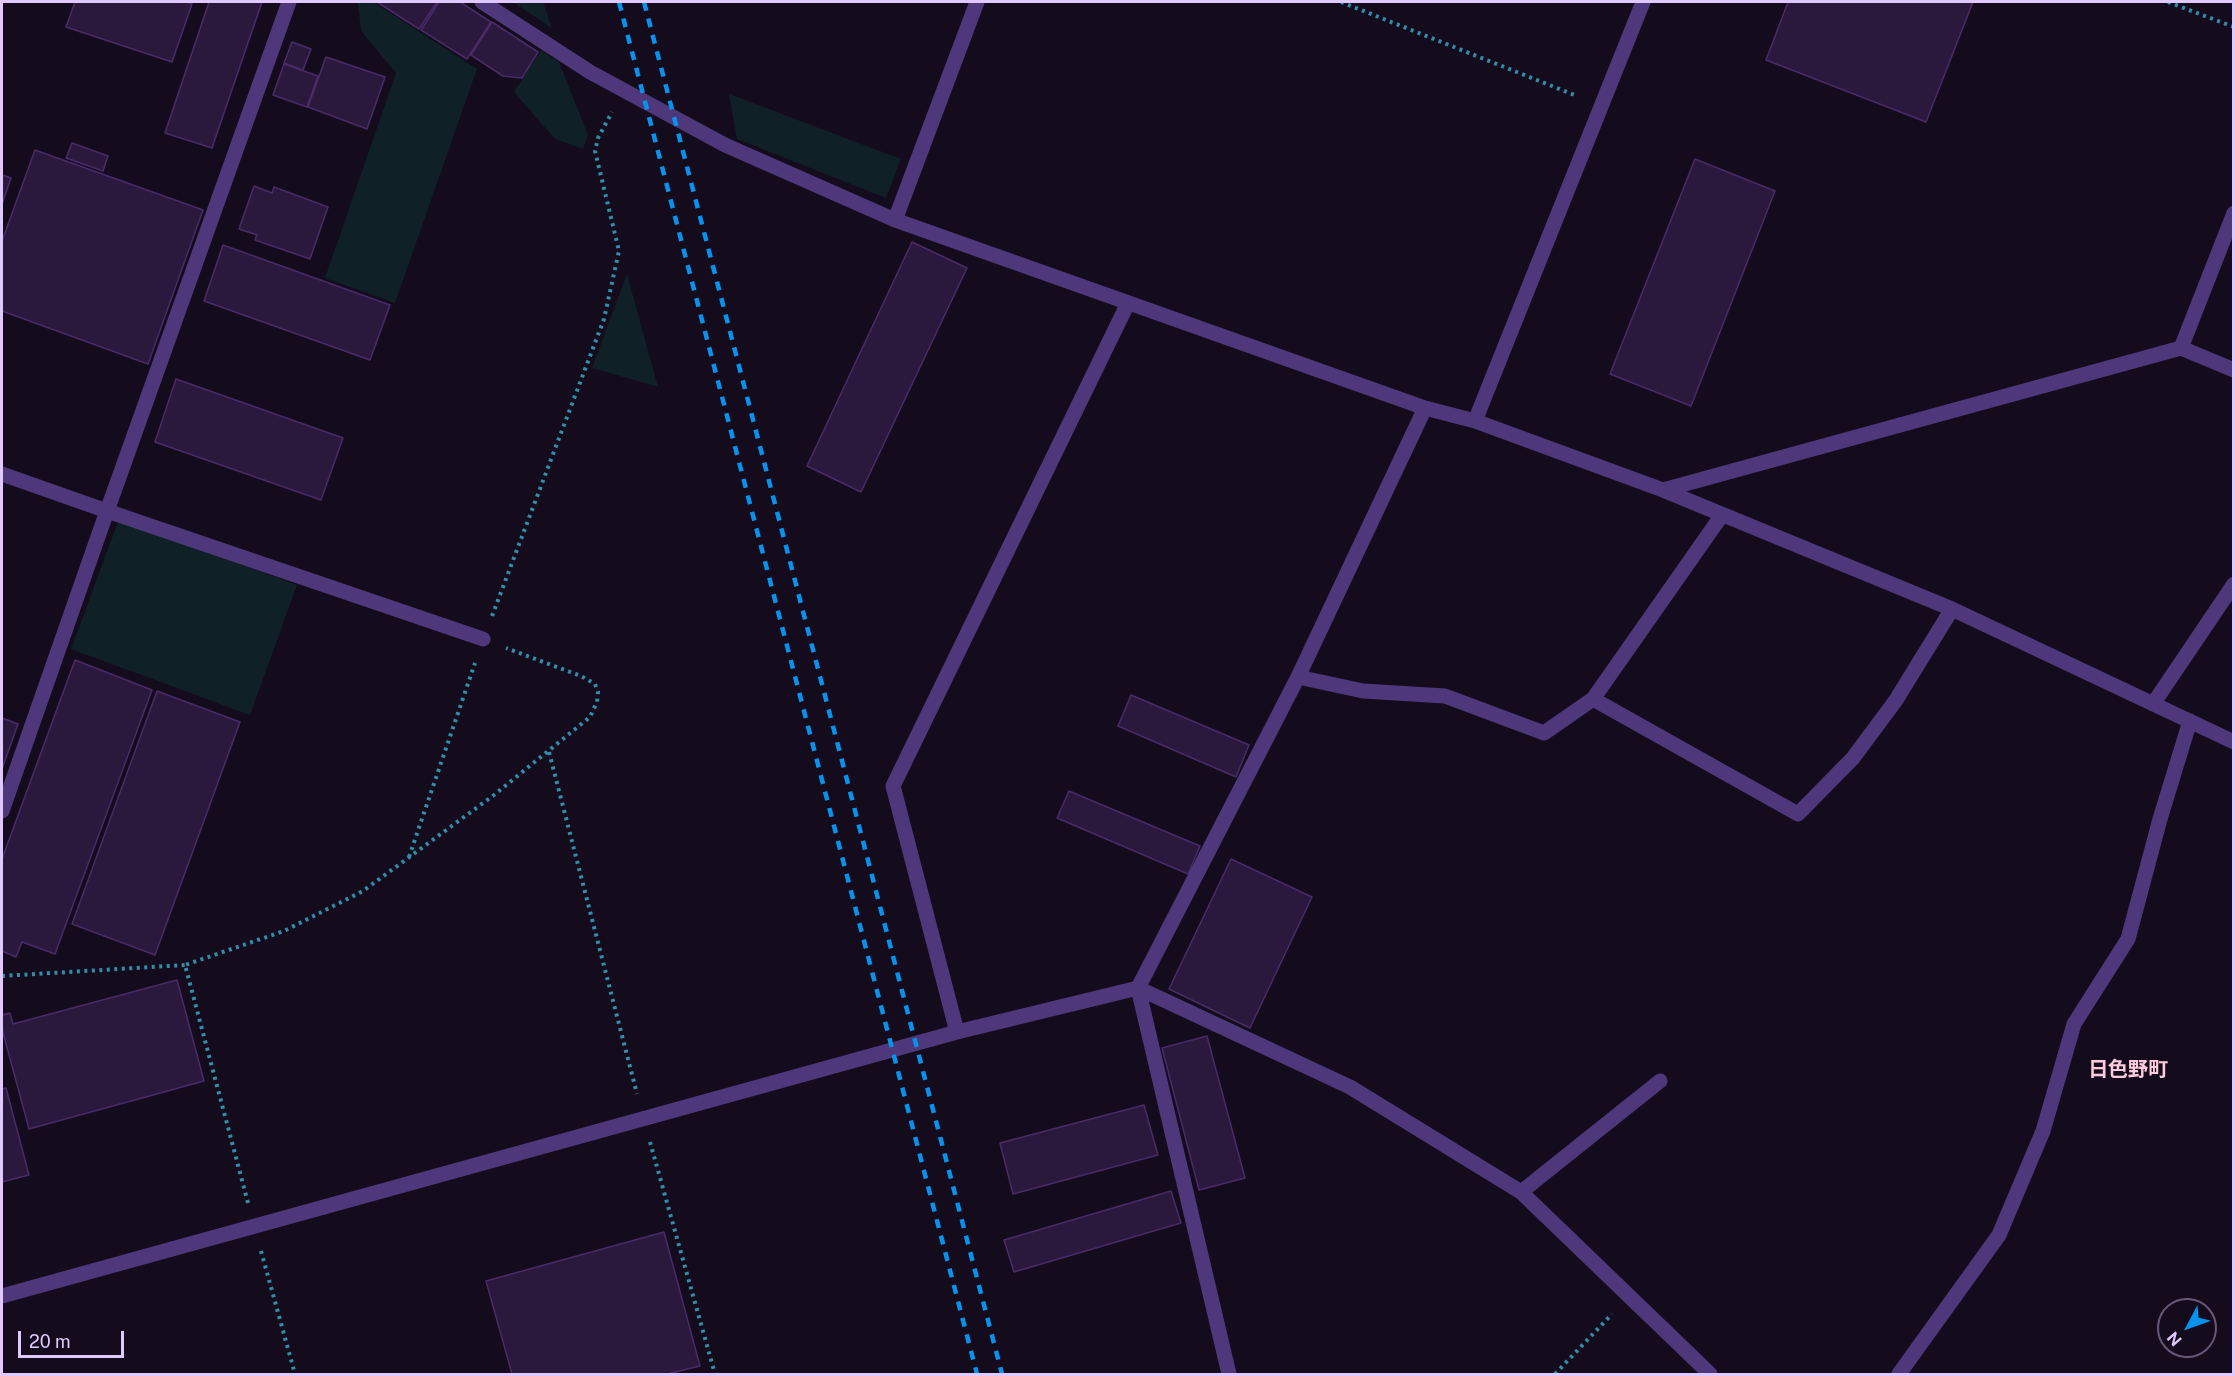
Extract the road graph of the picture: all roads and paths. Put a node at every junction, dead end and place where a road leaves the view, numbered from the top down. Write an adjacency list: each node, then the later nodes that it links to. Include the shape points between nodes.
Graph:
1 (290, 2): 19 (street)
2 (482, 2): 8 (street)
3 (976, 2): 11 (street)
4 (1341, 2): 9 (path)
5 (1643, 2): 9 (street)
6 (2168, 2): 7 (path)
7 (2234, 27)
8 (590, 72): 11 (street, via 725,145); 23 (path, via 617,102 595,151 619,251 604,319)
9 (1600, 105): 16 (street)
10 (2234, 213): 13 (street)
11 (895, 220): 12 (street)
12 (1128, 303): 15 (street); 35 (street, via 892,786)
13 (2181, 348): 14 (street); 18 (street)
14 (2234, 370)
15 (1425, 408): 16 (street); 24 (street)
16 (1475, 422): 18 (street)
17 (2, 474): 19 (street)
18 (1663, 490): 20 (street)
19 (107, 511): 23 (street); 30 (street)
20 (1722, 515): 22 (street); 25 (street)
21 (2234, 584): 26 (street)
22 (1952, 609): 25 (street, via 1896,700 1859,750 1797,814); 26 (street)
23 (483, 639): 29 (path, via 595,684 597,702 590,717); 31 (path)
24 (1298, 677): 25 (street, via 1363,691 1445,696 1544,732); 34 (street)
25 (1593, 699)
26 (2153, 704): 27 (street)
27 (2190, 721): 28 (street); 47 (street, via 2128,939 2074,1024 2043,1131 1999,1235)
28 (2234, 742)
29 (549, 752): 31 (path); 37 (path)
30 (2, 811)
31 (408, 859): 32 (path, via 363,891 284,931)
32 (185, 965): 33 (path); 39 (path)
33 (2, 976)
34 (1138, 988): 35 (street); 38 (street, via 1350,1087); 44 (street)
35 (957, 1032): 37 (street)
36 (1660, 1081): 38 (street)
37 (644, 1120): 39 (street); 43 (path)
38 (1521, 1192): 41 (street)
39 (255, 1226): 40 (street); 42 (path)
40 (2, 1296)
41 (1629, 1297): 45 (path); 46 (street)
42 (295, 1374)
43 (715, 1374)
44 (1229, 1374)
45 (1555, 1374)
46 (1710, 1374)
47 (1899, 1374)

